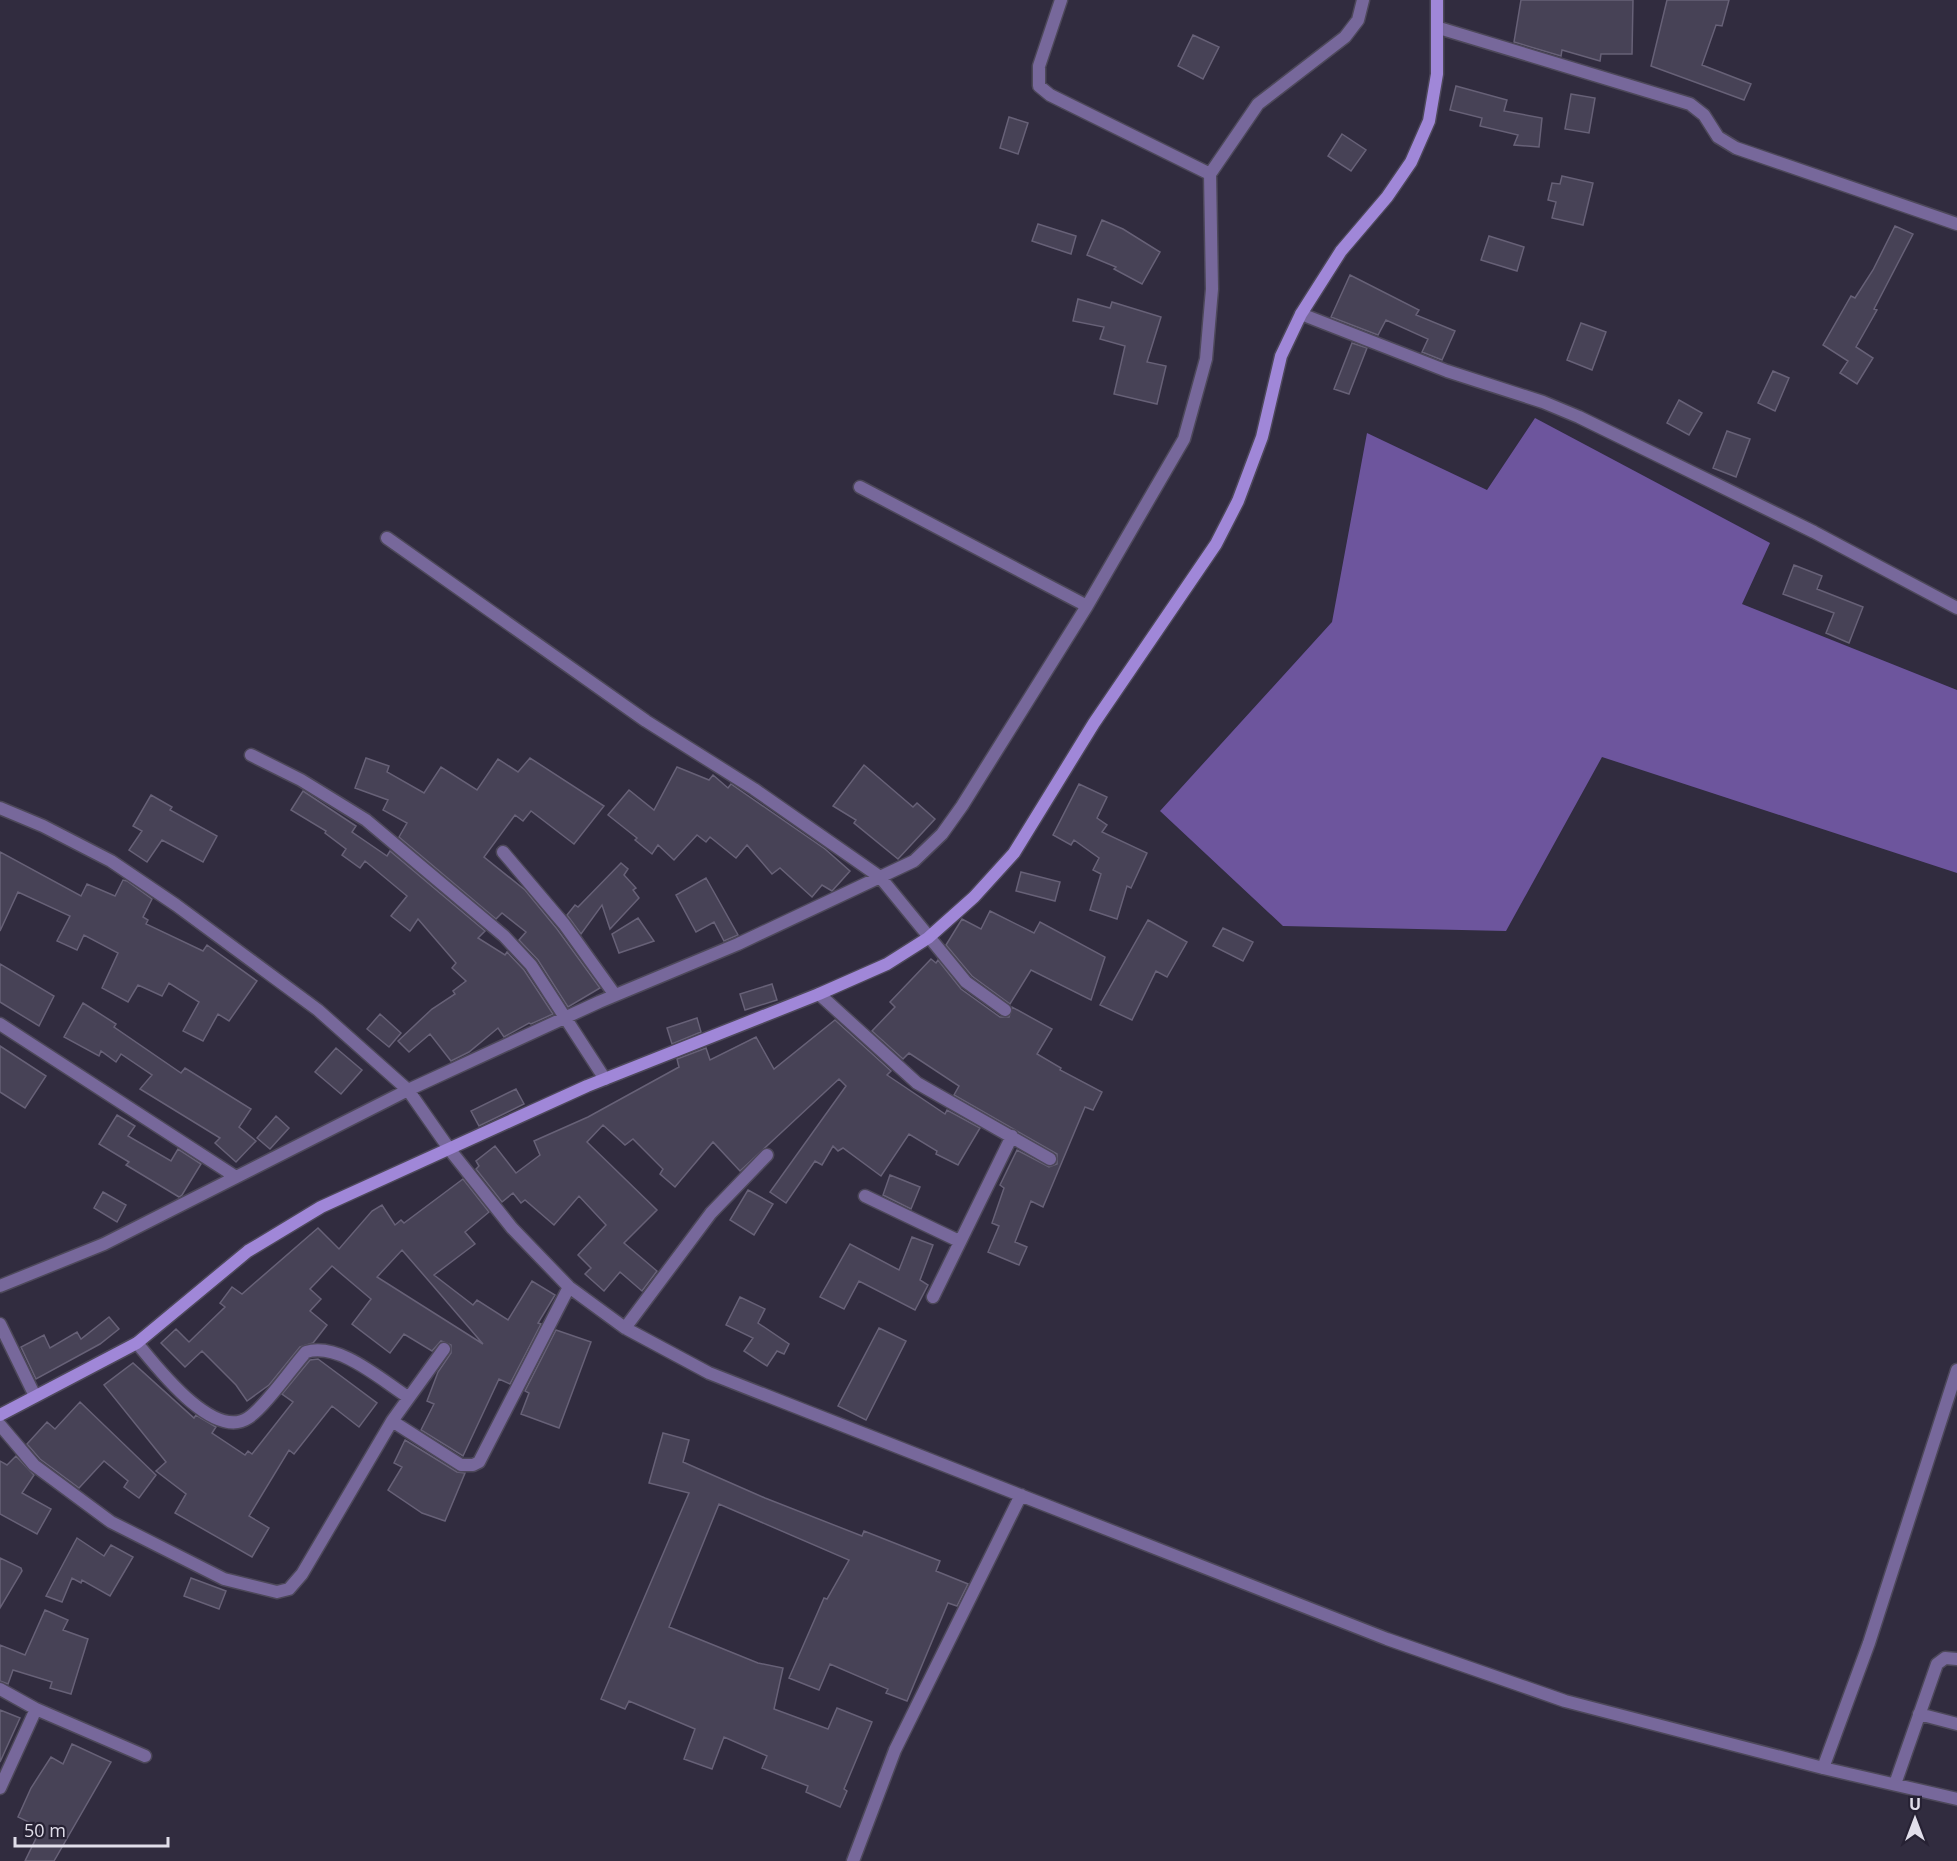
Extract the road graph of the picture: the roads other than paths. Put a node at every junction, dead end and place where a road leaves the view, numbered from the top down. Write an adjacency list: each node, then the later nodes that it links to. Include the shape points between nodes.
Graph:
1 (1061, 0): 5 (street, via 1039,66 1039,86)
2 (1363, 0): 5 (street, via 1358,20 1346,37 1258,104)
3 (1437, 0): 4 (main road)
4 (1439, 28): 6 (street, via 1690,104 1704,115 1718,137 1736,148); 7 (main road, via 1429,121 1411,162 1341,251)
5 (1209, 174): 10 (street, via 1212,289 1206,359 1184,439)
6 (1957, 224)
7 (1301, 314): 11 (street, via 1579,417 1814,532); 16 (main road, via 1281,356 1262,437 1238,501 1216,544 1094,723 1014,853 974,897)
8 (860, 487): 10 (street)
9 (387, 538): 15 (street, via 646,721 754,789)
10 (1087, 606): 15 (street, via 942,834)
11 (1957, 608)
12 (251, 755): 20 (street, via 366,820 481,915 531,965)
13 (0, 807): 23 (street, via 111,861 176,905 318,1010)
14 (503, 852): 18 (street, via 564,924)
15 (884, 882): 16 (street); 18 (street)
16 (928, 938): 17 (main road, via 887,964); 19 (street, via 966,982)
17 (819, 994): 22 (main road); 24 (street, via 917,1083)
18 (615, 995): 20 (street)
19 (1005, 1010)
20 (567, 1018): 22 (street); 23 (street)
21 (0, 1024): 28 (street)
22 (605, 1079): 25 (main road)
23 (411, 1095): 25 (street); 28 (street)
24 (1012, 1136): 27 (street); 30 (street)
25 (450, 1150): 32 (street, via 512,1228); 36 (main road, via 321,1207 248,1251)
26 (767, 1155): 35 (street, via 711,1213)
27 (1050, 1159)
28 (236, 1177): 31 (street, via 104,1244)
29 (865, 1196): 30 (street)
30 (959, 1241): 33 (street)
31 (0, 1286)
32 (569, 1287): 35 (street); 42 (street, via 478,1462 461,1465)
33 (933, 1297)
34 (1, 1328): 39 (street)
35 (625, 1328): 44 (street, via 709,1373)
36 (137, 1343): 39 (main road); 40 (street, via 175,1390 201,1410 231,1422 250,1417 306,1352 315,1349 336,1351)
37 (444, 1349): 40 (street)
38 (1957, 1370): 51 (street, via 1869,1642)
39 (35, 1396): 41 (main road)
40 (408, 1397): 42 (street)
41 (0, 1415)
42 (392, 1421): 43 (street, via 302,1574 289,1589 277,1592 224,1579 111,1522 34,1465)
43 (0, 1425)
44 (1021, 1495): 51 (street, via 1387,1639 1565,1701); 55 (street, via 895,1750)
45 (1957, 1659): 48 (street, via 1945,1658 1937,1664)
46 (0, 1689): 47 (street)
47 (36, 1709): 50 (street); 53 (street)
48 (1919, 1714): 49 (street); 52 (street)
49 (1957, 1724)
50 (145, 1756)
51 (1823, 1768): 52 (street)
52 (1895, 1784): 54 (street)
53 (0, 1788)
54 (1957, 1798)
55 (853, 1861)

